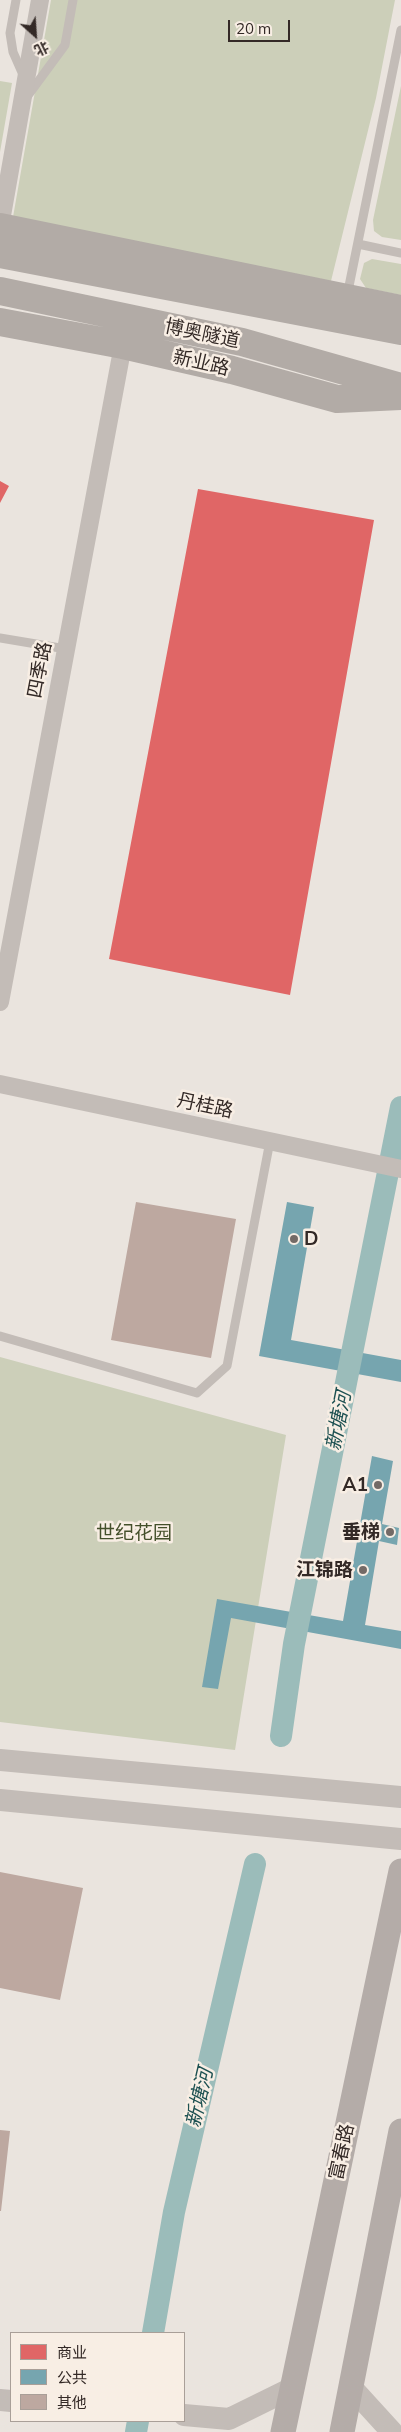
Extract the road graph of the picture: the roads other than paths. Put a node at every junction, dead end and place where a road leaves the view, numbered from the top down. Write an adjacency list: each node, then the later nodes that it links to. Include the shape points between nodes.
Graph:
1 (16, 0): 5 (lane, via 10,33 13,52)
2 (40, 0): 5 (street)
3 (73, 0): 6 (lane, via 65,45)
4 (401, 30): 8 (lane)
5 (26, 82): 6 (street)
6 (22, 104): 7 (street)
7 (0, 227): 12 (main road)
8 (358, 244): 9 (lane); 12 (lane)
9 (401, 253)
10 (0, 254): 15 (main road, 博奥隧道)
11 (0, 291): 17 (main road, 博奥隧道, via 242,342)
12 (347, 297): 13 (main road)
13 (401, 309)
14 (0, 322): 16 (main road, 新业路)
15 (401, 331)
16 (122, 345): 18 (main road, 新业路, via 232,370 337,399); 20 (street, 四季路)
17 (401, 387)
18 (401, 396)
19 (0, 638): 20 (lane)
20 (66, 649): 21 (street, 四季路)
21 (0, 1002)
22 (0, 1084): 23 (street, 丹桂路)
23 (270, 1141): 24 (street, 丹桂路); 25 (lane, via 227,1366 197,1393)
24 (401, 1169)
25 (0, 1336)
26 (0, 1760): 27 (street)
27 (401, 1797)
28 (0, 1800): 29 (street)
29 (401, 1839)
30 (401, 1871): 33 (main road, 富春路)
31 (401, 2132): 32 (main road)
32 (351, 2387): 37 (main road); 38 (street)
33 (292, 2388): 35 (street); 36 (main road, 富春路)
34 (190, 2416): 35 (street)
35 (236, 2426)
36 (283, 2432)
37 (342, 2432)
38 (392, 2432)

